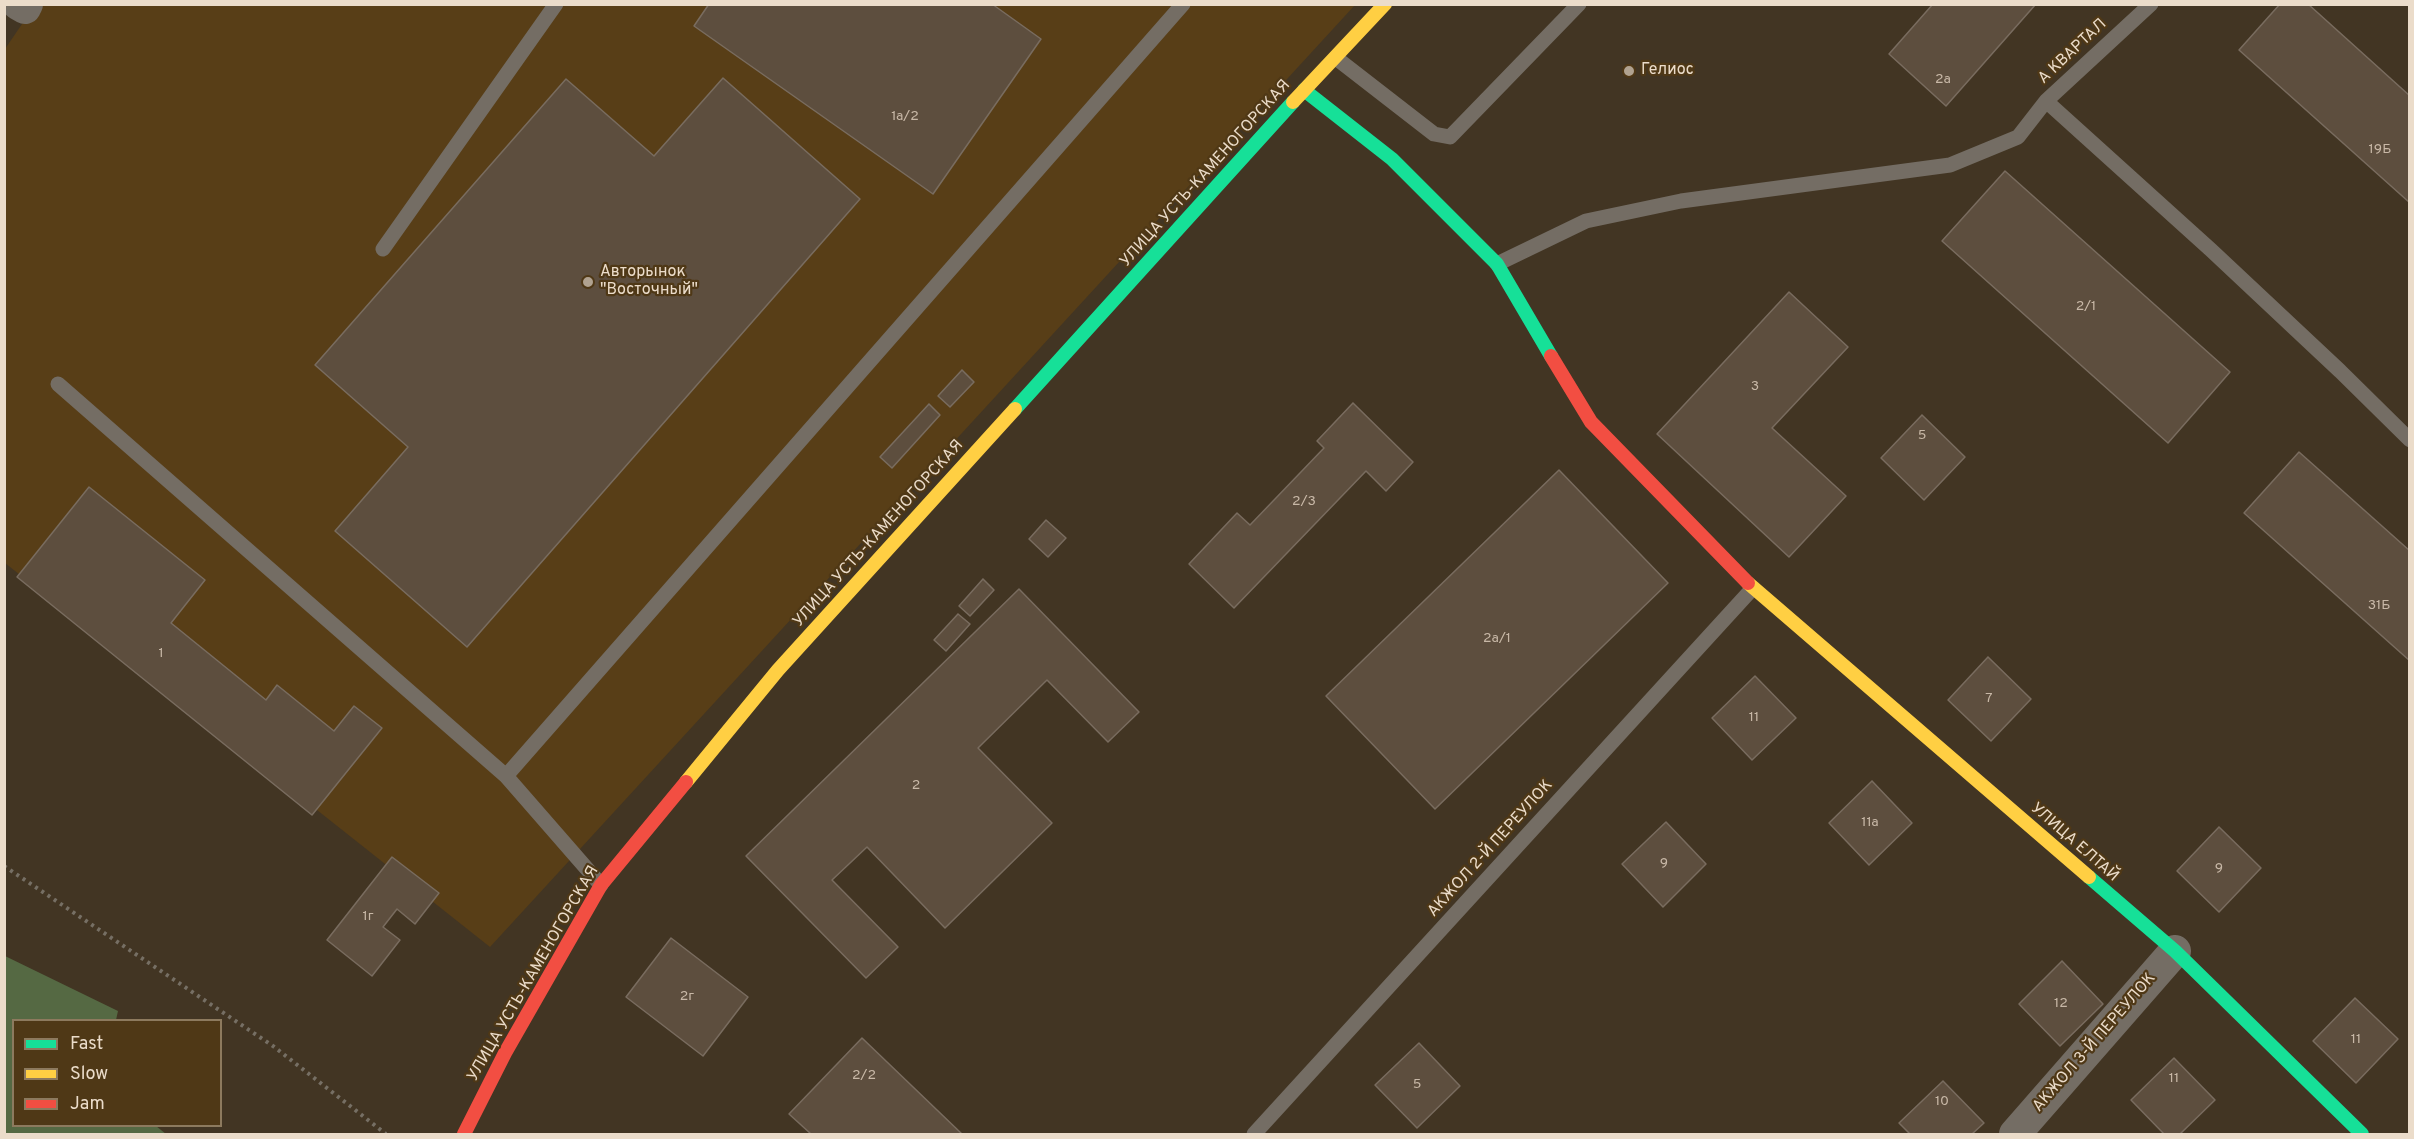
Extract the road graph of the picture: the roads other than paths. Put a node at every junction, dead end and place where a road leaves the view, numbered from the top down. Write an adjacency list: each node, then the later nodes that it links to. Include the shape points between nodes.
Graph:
1 (18, 4): 2 (street, via 25,8)
2 (27, 4)
3 (556, 4): 11 (lane)
4 (1183, 4): 16 (lane)
5 (1385, 4): 8 (street, УЛИЦА УСТЬ-КАМЕНОГОРСКАЯ)
6 (1579, 4): 8 (lane, via 1450,137 1434,134)
7 (2151, 4): 10 (lane, А КВАРТАЛ)
8 (1336, 58): 9 (street, УЛИЦА УСТЬ-КАМЕНОГОРСКАЯ)
9 (1304, 90): 12 (street, УЛИЦА ЕЛТАЙ, via 1392,159); 17 (street, УЛИЦА УСТЬ-КАМЕНОГОРСКАЯ, via 778,670)
10 (2046, 101): 12 (lane, А КВАРТАЛ, via 2018,137 1950,165 1681,201 1586,221); 14 (lane, via 2211,250)
11 (383, 249)
12 (1497, 264): 15 (street, УЛИЦА ЕЛТАЙ, via 1591,422)
13 (58, 384): 16 (lane)
14 (2409, 440)
15 (1753, 588): 18 (street, УЛИЦА ЕЛТАЙ); 20 (lane, АКЖОЛ 2-Й ПЕРЕУЛОК)
16 (506, 776): 17 (lane)
17 (601, 885): 19 (street, УЛИЦА УСТЬ-КАМЕНОГОРСКАЯ, via 505,1053)
18 (2175, 951): 21 (street, АКЖОЛ 3-Й ПЕРЕУЛОК); 22 (street, УЛИЦА ЕЛТАЙ)
19 (464, 1134)
20 (1254, 1134)
21 (2015, 1134)
22 (2362, 1134)

